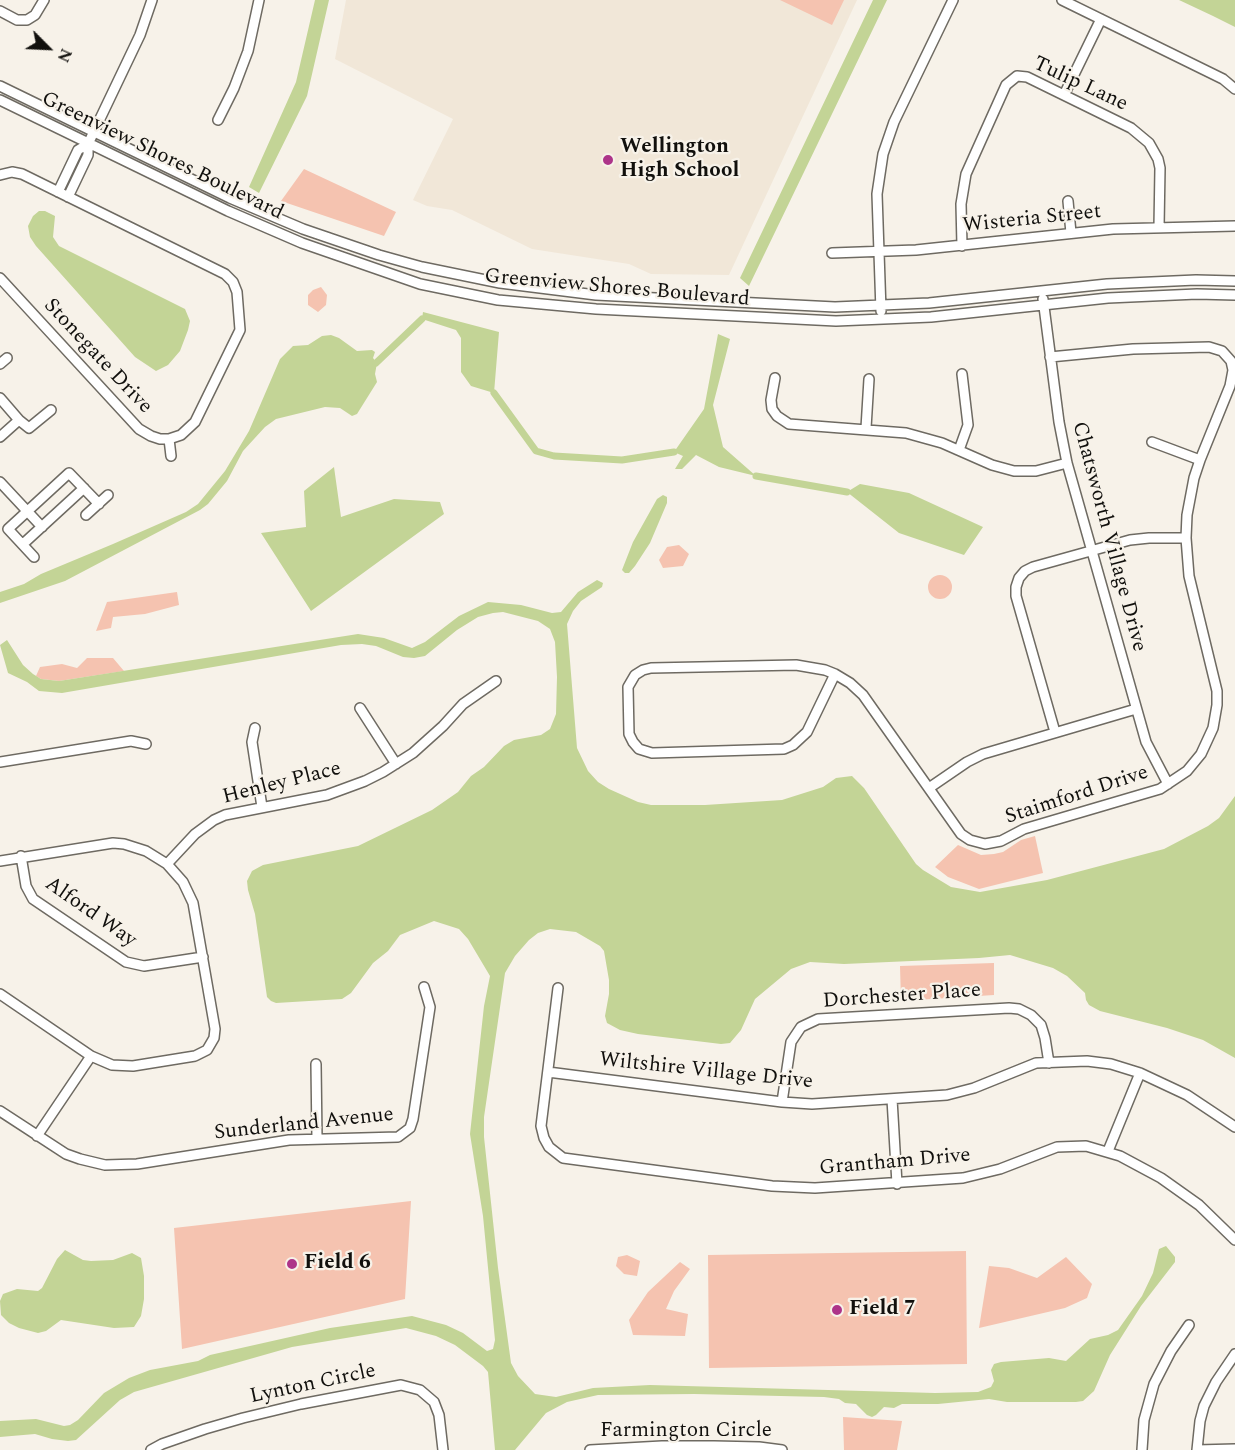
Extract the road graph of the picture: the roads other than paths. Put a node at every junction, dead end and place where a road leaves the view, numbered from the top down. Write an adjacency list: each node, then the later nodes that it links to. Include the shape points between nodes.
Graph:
1 (44, 0): 6 (street, via 27,20 17,20)
2 (152, 0): 13 (street)
3 (259, 0): 12 (street, via 245,60)
4 (953, 0): 23 (street, via 894,122 883,154 877,194)
5 (1062, 0): 7 (street)
6 (0, 11)
7 (1101, 19): 9 (street, via 1223,79); 10 (street)
8 (0, 86): 13 (street, Greenview Shores Boulevard)
9 (1235, 89)
10 (1064, 95): 20 (street, Tulip Lane, via 1131,128 1149,143 1160,168); 22 (street, Tulip Lane, via 1027,77 1017,76 1008,81 966,174 961,204)
11 (0, 100): 14 (street, Greenview Shores Boulevard)
12 (218, 120)
13 (94, 131): 14 (street); 29 (street, Greenview Shores Boulevard, via 266,214 379,255 500,283)
14 (88, 144): 16 (street, via 78,150); 17 (street, via 88,154); 32 (street, Greenview Shores Boulevard, via 265,228 420,284 498,300)
15 (0, 175): 16 (street, via 22,174)
16 (58, 192): 17 (street)
17 (68, 197): 43 (street, via 220,272 235,286 239,297 238,335 195,423)
18 (1068, 201): 21 (street)
19 (1235, 226): 20 (street, Wisteria Street)
20 (1159, 227): 21 (street, Wisteria Street)
21 (1071, 232): 22 (street, Wisteria Street)
22 (962, 246): 23 (street, Wisteria Street)
23 (878, 252): 24 (street, Wisteria Street); 31 (street)
24 (832, 253)
25 (0, 279): 43 (street, Stonegate Drive, via 139,429)
26 (1235, 281): 27 (street, Greenview Shores Boulevard, via 1151,281)
27 (1042, 290): 30 (street, Chatsworth Village Drive); 31 (street, Greenview Shores Boulevard)
28 (1235, 295): 30 (street, Greenview Shores Boulevard, via 1153,295)
29 (635, 297): 31 (street, Greenview Shores Boulevard, via 786,306); 32 (street)
30 (1043, 304): 33 (street, Greenview Shores Boulevard); 34 (street, Chatsworth Village Drive)
31 (880, 306): 33 (street)
32 (634, 311): 33 (street, Greenview Shores Boulevard, via 786,320)
33 (881, 320)
34 (1050, 357): 47 (street, Staimford Drive, via 1159,348 1209,347 1222,351 1231,361 1233,374); 48 (street, Chatsworth Village Drive)
35 (962, 374): 45 (street, via 968,425)
36 (775, 378): 41 (street, via 771,404 784,422)
37 (869, 379): 41 (street)
38 (0, 398): 40 (street)
39 (51, 410): 40 (street, via 29,428)
40 (19, 420): 42 (street)
41 (866, 428): 45 (street, via 908,433)
42 (0, 437)
43 (169, 439): 46 (street)
44 (1152, 442): 47 (street)
45 (959, 450): 48 (street, via 1014,471 1036,471)
46 (171, 456)
47 (1200, 460): 56 (street, Staimford Drive, via 1190,496)
48 (1067, 463): 58 (street, Chatsworth Village Drive)
49 (0, 482): 53 (street)
50 (84, 488): 52 (street); 53 (street, via 69,473); 55 (street)
51 (108, 495): 52 (street)
52 (99, 504): 54 (street)
53 (28, 511): 55 (street); 57 (street, via 8,529)
54 (86, 515)
55 (42, 527): 57 (street)
56 (1186, 538): 58 (street, via 1139,538); 69 (street, Staimford Drive, via 1189,576 1216,682 1217,705 1213,728 1201,753 1187,771)
57 (23, 544): 59 (street)
58 (1092, 551): 63 (street, Chatsworth Village Drive); 65 (street, via 1029,569 1016,586)
59 (34, 557)
60 (835, 674): 60 (street, via 807,732 784,749 652,753 639,749 629,734 628,687 643,670 796,665); 70 (street, Staimford Drive, via 867,699)
61 (496, 681): 68 (street, Henley Place, via 472,697 428,740)
62 (360, 708): 68 (street)
63 (1136, 709): 65 (street); 69 (street, Chatsworth Village Drive, via 1149,750)
64 (255, 728): 71 (street, via 252,742)
65 (1055, 732): 70 (street, via 983,754)
66 (146, 744): 67 (street, via 131,741)
67 (0, 762)
68 (396, 764): 71 (street, Henley Place, via 327,795)
69 (1168, 784): 70 (street, Staimford Drive, via 985,844 961,834)
70 (929, 788)
71 (261, 807): 74 (street, Henley Place, via 214,820)
72 (21, 856): 73 (street); 74 (street, via 113,843 147,851); 75 (street, Alford Way, via 26,886 33,899 126,962 144,966)
73 (0, 861)
74 (167, 864): 75 (street, via 183,882 193,903)
75 (203, 957): 79 (street, via 215,1034 207,1050 195,1056 132,1066 112,1065)
76 (424, 987): 89 (street, Sunderland Avenue, via 430,1007 410,1128 393,1138)
77 (558, 988): 82 (street)
78 (0, 994): 79 (street)
79 (92, 1056): 88 (street)
80 (1049, 1063): 83 (street, Wiltshire Village Drive, via 1099,1062); 84 (street, Wiltshire Village Drive, via 1027,1066 955,1093); 85 (street, Dorchester Place, via 1041,1025 1031,1015 1014,1008 818,1019 801,1027 791,1042)
81 (316, 1064): 89 (street)
82 (548, 1072): 85 (street, Wiltshire Village Drive); 91 (street, Grantham Drive, via 542,1130 545,1142 563,1158 793,1188)
83 (1140, 1073): 87 (street, Wiltshire Village Drive, via 1189,1096); 90 (street)
84 (892, 1099): 85 (street, Wiltshire Village Drive); 91 (street)
85 (782, 1102)
86 (0, 1111): 88 (street, Sunderland Avenue)
87 (1235, 1126)
88 (37, 1136): 89 (street, Sunderland Avenue, via 80,1160 105,1165)
89 (317, 1139)
90 (1108, 1151): 91 (street, Grantham Drive, via 1063,1146 981,1174); 92 (street, Grantham Drive, via 1180,1191)
91 (897, 1184)
92 (1235, 1240)
93 (1189, 1325): 100 (street, via 1154,1384 1144,1420)
94 (1235, 1354): 101 (street, via 1204,1406)
95 (1235, 1449): 101 (street)
96 (151, 1450): 97 (street, Lynton Circle, via 243,1418 401,1385 420,1390 434,1402)
97 (443, 1450)
98 (590, 1450): 99 (street, Farmington Circle, via 704,1446)
99 (782, 1450)
100 (1142, 1450)
101 (1197, 1450)

